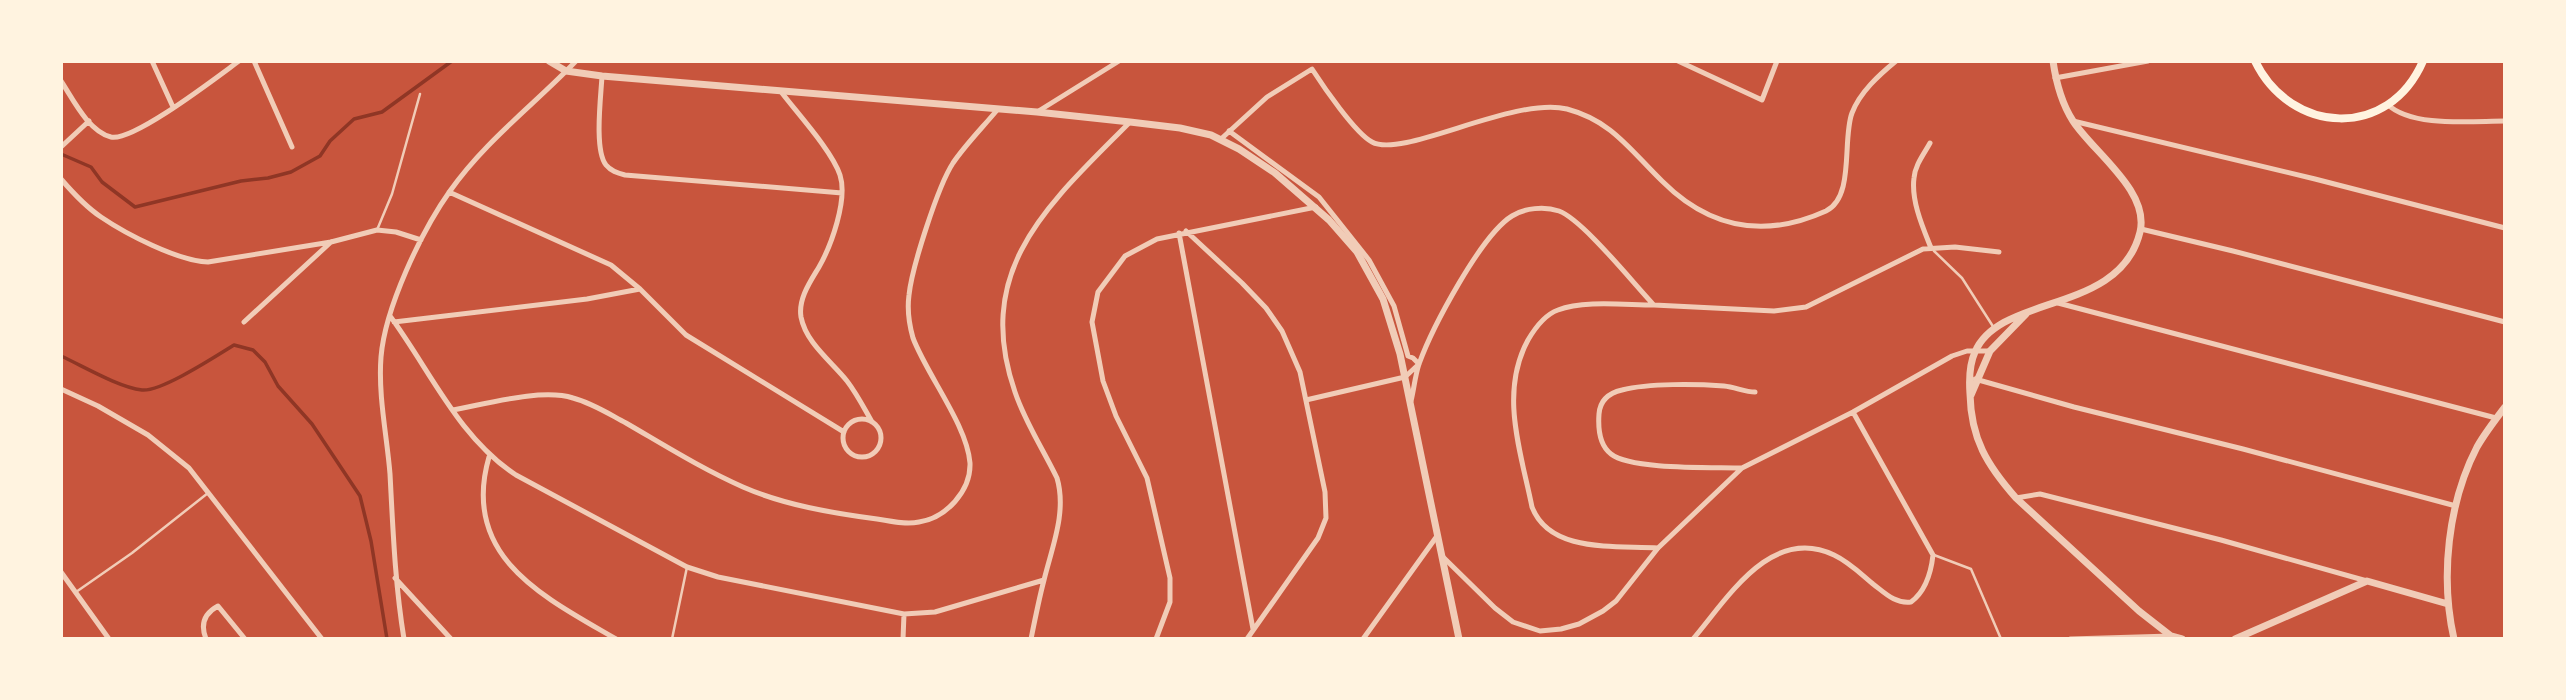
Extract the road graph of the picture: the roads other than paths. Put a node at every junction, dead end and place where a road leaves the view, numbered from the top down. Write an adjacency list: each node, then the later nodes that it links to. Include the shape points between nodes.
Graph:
1 (152, 61): 23 (street)
2 (239, 61): 23 (street)
3 (254, 61): 34 (street)
4 (550, 61): 16 (street)
5 (576, 61): 16 (street)
6 (1119, 61): 25 (street)
7 (1307, 61): 15 (street)
8 (1678, 61): 9 (street, via 1762,100)
9 (1777, 61)
10 (1896, 61): 15 (street, via 1870,85 1853,112 1839,199 1826,211 1768,227 1724,222 1702,214 1663,183 1603,123 1564,109 1528,108 1408,142 1376,144 1363,136)
11 (2053, 61): 18 (street)
12 (2148, 61): 18 (street)
13 (2255, 61): 22 (main road, via 2285,101 2316,116 2349,118)
14 (2423, 61): 22 (main road, via 2409,86)
15 (1312, 69): 30 (street, via 1268,97)
16 (566, 71): 17 (street); 36 (street, via 489,144)
17 (602, 76): 20 (street); 37 (street, via 600,152 614,172)
18 (2055, 78): 27 (street)
19 (61, 81): 26 (street)
20 (782, 93): 24 (street); 37 (street, via 836,166)
21 (420, 94): 41 (lane, via 388,208)
22 (2388, 104): 28 (street, via 2405,117)
23 (173, 107): 26 (street, via 131,134 110,137)
24 (998, 109): 25 (street); 67 (street, via 945,180 908,297 913,338 964,440 970,464 963,490 943,513 908,523 771,498 571,397 543,395)
25 (1037, 112): 29 (street)
26 (89, 121): 33 (street)
27 (2073, 121): 39 (street); 40 (street, via 2128,187 2137,202)
28 (2505, 121)
29 (1129, 122): 31 (street); 84 (street, via 1065,188 1030,233 1004,294 1001,330 1014,391 1060,488 1057,531)
30 (1229, 131): 31 (street); 59 (street, via 1319,197 1369,260 1394,306 1408,356)
31 (1221, 139): 38 (street, via 1275,173)
32 (1930, 143): 46 (street, via 1917,166 1913,186)
33 (61, 146)
34 (292, 147)
35 (61, 179): 45 (street, via 101,218 195,262)
36 (449, 192): 44 (street); 48 (street, via 600,258)
37 (842, 193): 70 (street, via 825,257 807,286 800,310 806,332 847,381)
38 (1316, 207): 42 (street); 60 (street, via 1357,252 1373,278 1395,332)
39 (2505, 228)
40 (2141, 229): 49 (street, via 2126,261 2111,277); 55 (street)
41 (377, 230): 44 (street); 45 (street)
42 (1186, 231): 43 (street); 64 (street, via 1266,308 1300,372)
43 (1179, 233): 89 (street); 101 (street, via 1125,256 1098,292 1092,322 1103,381 1149,486 1170,578 1170,602)
44 (421, 240): 52 (street)
45 (331, 242): 53 (street)
46 (1931, 248): 47 (street); 50 (street, via 1807,307 1773,311); 56 (lane, via 1962,278)
47 (1999, 252)
48 (640, 289): 54 (street); 71 (street, via 686,335)
49 (2058, 303): 51 (street); 69 (street)
50 (1654, 305): 59 (street, via 1576,221 1557,210 1525,210 1504,221 1479,251); 78 (street, via 1578,306 1547,315 1521,352 1513,405 1532,507 1546,529 1579,543)
51 (2028, 313): 56 (street); 58 (street)
52 (390, 316): 54 (street); 83 (street, via 381,372)
53 (244, 322)
54 (394, 322): 67 (street)
55 (2505, 322)
56 (1994, 328): 57 (street)
57 (1975, 350): 58 (street); 61 (street); 68 (street, via 1952,356)
58 (1990, 351): 61 (street)
59 (1419, 364): 60 (street); 65 (street)
60 (1405, 377): 64 (street); 65 (street)
61 (1973, 378): 75 (street, via 1970,399 1975,436); 76 (street)
62 (61, 389): 74 (street, via 148,435)
63 (1755, 392): 73 (street, via 1723,386 1622,390 1602,402 1599,413 1603,445 1623,460)
64 (1306, 400): 89 (street, via 1326,518 1318,538)
65 (1410, 406): 77 (street)
66 (2505, 407): 69 (street)
67 (453, 410): 72 (street)
68 (1853, 412): 73 (street); 79 (street)
69 (2496, 418): 76 (street, via 2476,449)
70 (872, 422): 71 (street, via 852,422); 71 (street, via 881,437 870,455 849,453)
71 (844, 432)
72 (489, 457): 81 (street); 97 (street, via 484,475 485,514 499,548 517,574)
73 (1742, 468): 78 (street)
74 (210, 492): 86 (lane); 94 (street)
75 (2016, 498): 85 (street, via 2040,494); 90 (street, via 2128,602)
76 (2456, 506): 87 (street)
77 (1438, 535): 80 (street); 103 (street)
78 (1658, 548): 80 (street, via 1604,611 1580,624 1540,631 1513,622 1494,608)
79 (1933, 555): 105 (street, via 1926,584 1906,603 1898,602 1832,554 1808,549 1783,551 1752,570); 106 (lane, via 1971,569)
80 (1443, 557): 104 (street)
81 (687, 567): 88 (street); 98 (lane)
82 (61, 572): 86 (street)
83 (395, 578): 95 (street); 96 (street)
84 (1044, 580): 88 (street, via 935,612); 100 (street)
85 (2367, 581): 87 (street); 109 (street)
86 (76, 592): 91 (street)
87 (2448, 604): 110 (street)
88 (904, 614): 99 (street)
89 (1253, 629): 102 (street)
90 (2172, 636): 107 (street); 108 (street)
91 (109, 639)
92 (206, 639): 93 (street, via 204,620 218,606)
93 (245, 639)
94 (322, 639)
95 (404, 639)
96 (451, 639)
97 (616, 639)
98 (672, 639)
99 (903, 639)
100 (1031, 639)
101 (1156, 639)
102 (1247, 639)
103 (1363, 639)
104 (1459, 639)
105 (1693, 639)
106 (2001, 639)
107 (2070, 639)
108 (2182, 639)
109 (2235, 639)
110 (2454, 639)

